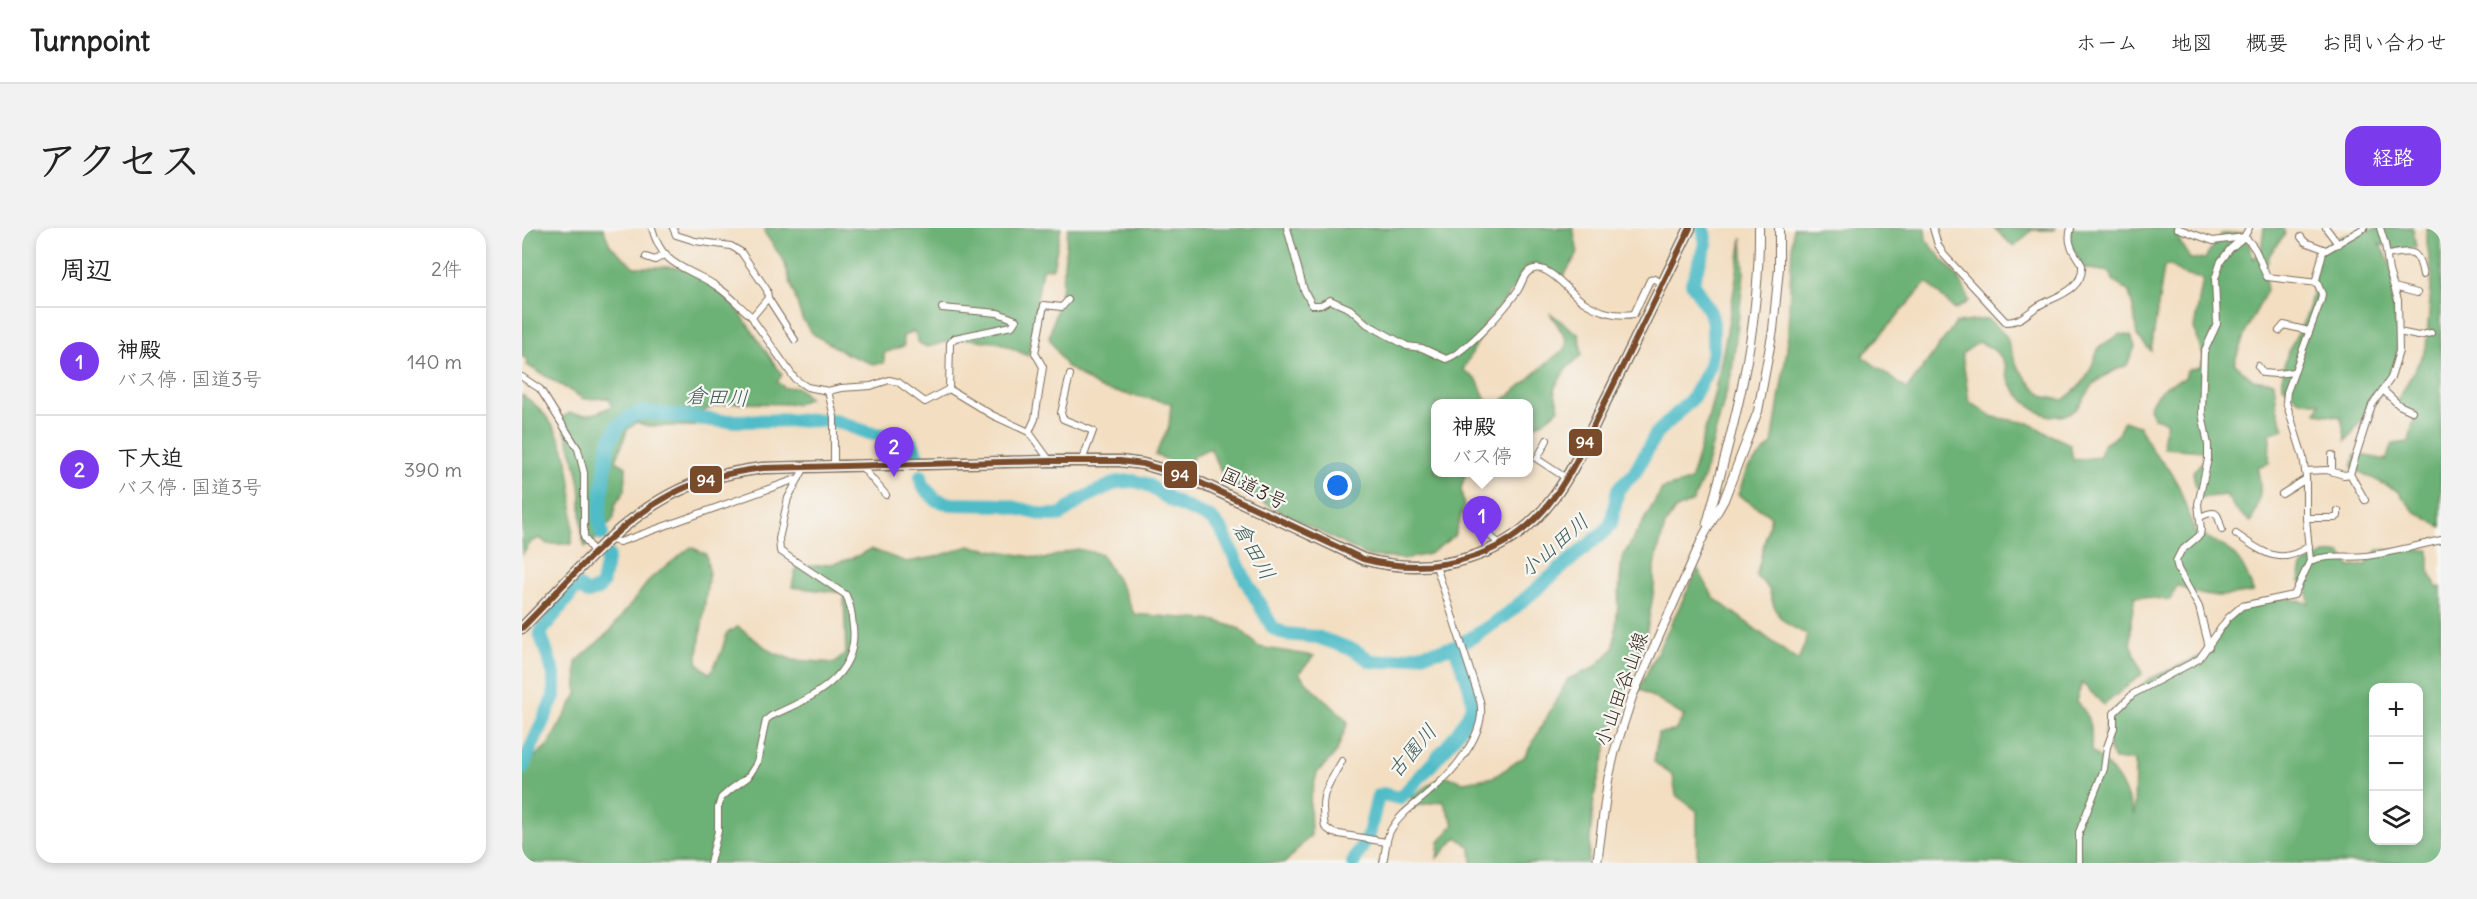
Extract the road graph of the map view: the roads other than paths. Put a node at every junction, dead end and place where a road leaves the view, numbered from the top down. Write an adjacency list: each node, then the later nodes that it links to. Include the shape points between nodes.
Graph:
1 (652, 228): 18 (street, via 655,240)
2 (673, 228): 26 (street, via 676,235 731,246 741,252 768,290)
3 (1287, 228): 22 (street, via 1312,305 1330,300 1407,346 1446,359 1456,356 1487,326 1533,268 1544,269 1581,300 1620,316 1634,314 1650,280)
4 (1690, 228): 22 (highway, 国道3号)
5 (1759, 228): 65 (main road, 小山田谷山線, via 1760,265 1747,372)
6 (1779, 228): 65 (main road, 小山田谷山線, via 1773,330 1758,411 1724,500)
7 (1934, 228): 8 (street, via 1944,255 2006,322 2015,322 2062,296 2080,276 2082,265 2070,246)
8 (2071, 228)
9 (2177, 228): 14 (street, via 2213,241)
10 (2249, 228): 14 (street)
11 (2326, 228): 16 (street)
12 (2364, 228): 16 (street)
13 (2380, 228): 19 (street)
14 (2244, 237): 23 (street, via 2259,254 2267,277); 60 (street, via 2221,261 2215,279 2217,324 2204,352 2202,413 2208,459 2198,504)
15 (2301, 237): 17 (street)
16 (2338, 244): 17 (street)
17 (2326, 250): 23 (street, via 2317,271)
18 (666, 254): 20 (street, via 655,260); 29 (street, via 674,264 716,285)
19 (2387, 255): 21 (street, via 2415,253); 24 (street)
20 (646, 257)
21 (2423, 275)
22 (1663, 283): 54 (highway, 国道3号)
23 (2318, 283): 31 (street, via 2321,300)
24 (2394, 287): 25 (street); 32 (street)
25 (2417, 293)
26 (768, 298): 29 (street); 34 (street)
27 (1068, 300): 43 (street, via 1062,307 1044,306 1035,353 1043,367 1035,419)
28 (942, 308): 39 (street, via 998,313 1016,320 1012,326 955,338 950,343)
29 (752, 317): 41 (street, via 795,379 807,387)
30 (2279, 331): 31 (street, via 2284,325)
31 (2309, 331): 36 (street)
32 (2398, 332): 33 (street, via 2418,336); 40 (street, via 2399,351)
33 (2431, 333)
34 (795, 340)
35 (2258, 366): 36 (street, via 2263,373)
36 (2293, 372): 50 (street, via 2286,402)
37 (1070, 375): 47 (street, via 1061,413 1064,419 1093,431)
38 (522, 377): 70 (street, via 540,388 578,449 584,473 584,537)
39 (949, 389): 41 (street, via 925,402 889,380); 43 (street)
40 (2383, 390): 42 (street); 53 (street, via 2372,405)
41 (828, 391): 48 (street, via 834,417)
42 (2412, 411)
43 (1029, 432): 46 (street)
44 (1547, 441): 54 (street, via 1537,459)
45 (2332, 455): 51 (street)
46 (1050, 461): 47 (highway, 国道3号); 49 (highway, 国道3号)
47 (1082, 461): 72 (highway, 国道3号, via 1120,461 1163,468 1363,560 1386,566)
48 (834, 466): 49 (highway, 国道3号); 52 (highway, 国道3号)
49 (861, 466): 57 (street)
50 (2305, 471): 51 (street); 55 (street)
51 (2332, 471): 53 (street)
52 (802, 472): 66 (street, via 620,542); 66 (highway, 国道3号, via 739,471 689,485 651,506); 77 (street, via 788,498 780,551 846,595 854,636 848,662 840,675 813,696 766,720 757,764 748,777 721,798)
53 (2350, 474): 58 (street)
54 (1566, 478): 68 (highway, 国道3号, via 1539,516)
55 (2306, 479): 56 (street); 61 (street)
56 (2282, 494)
57 (886, 495)
58 (2365, 500)
59 (2338, 511): 61 (street, via 2335,518)
60 (2200, 517): 63 (street, via 2210,512 2217,514); 74 (street, via 2199,535 2176,561 2199,606)
61 (2306, 518): 69 (street)
62 (1483, 519): 68 (street, via 1483,530)
63 (2222, 530)
64 (2236, 534): 69 (street, via 2277,556 2295,556)
65 (1704, 535): 79 (main road, 小山田谷山線, via 1624,719 1608,780)
66 (611, 540): 70 (highway, 国道3号)
67 (2441, 540): 71 (street, via 2378,555 2324,556)
68 (1501, 545): 72 (highway, 国道3号)
69 (2309, 546): 71 (street)
70 (595, 554): 73 (highway, 国道3号)
71 (2310, 561): 74 (street, via 2294,595 2242,606 2228,618)
72 (1436, 566): 76 (street, via 1482,708 1476,735 1443,780 1405,810 1390,829)
73 (522, 628)
74 (2209, 647): 80 (street, via 2199,659 2133,694 2114,713 2104,769 2079,832)
75 (1342, 761): 76 (street, via 1325,790 1321,807 1325,827 1333,833)
76 (1386, 842): 78 (street)
77 (710, 863)
78 (1383, 863)
79 (1597, 863)
80 (2079, 863)

